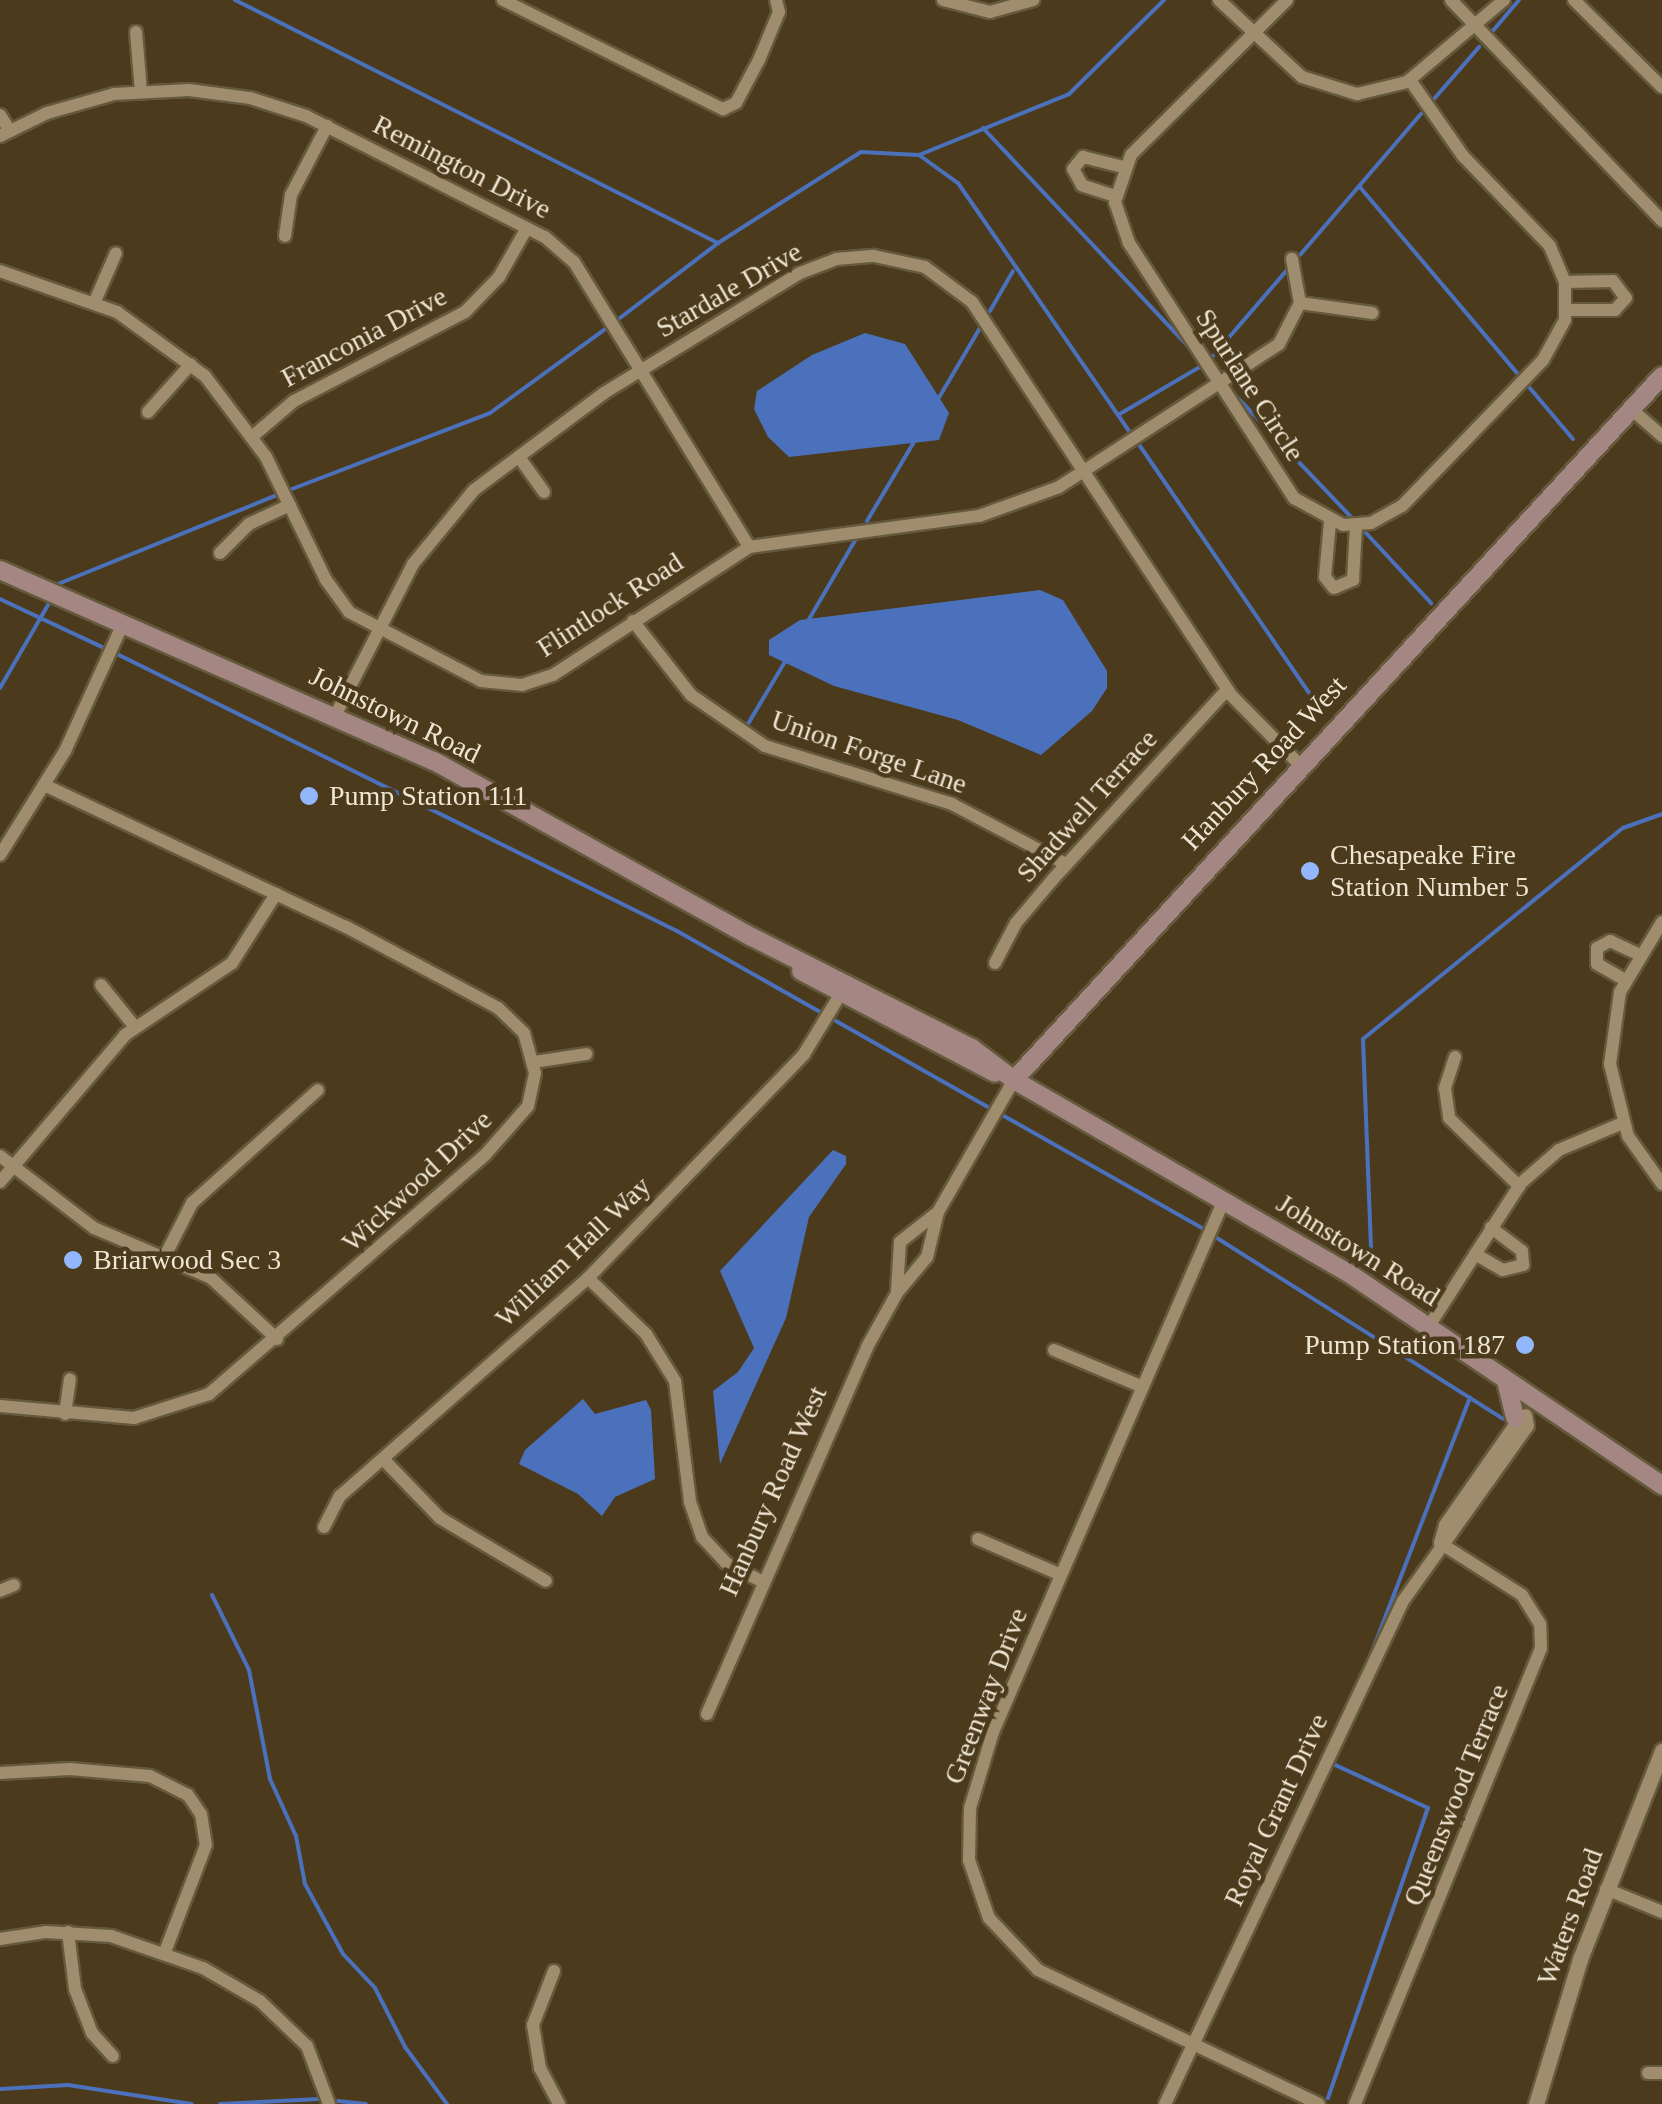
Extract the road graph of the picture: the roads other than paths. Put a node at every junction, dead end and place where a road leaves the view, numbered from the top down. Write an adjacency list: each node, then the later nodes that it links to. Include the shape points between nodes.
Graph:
1 (503, 0): 2 (street, via 723,108 736,102 760,60 777,20)
2 (776, 0)
3 (944, 0): 4 (street, via 990,12)
4 (1034, 0)
5 (1218, 0): 12 (street)
6 (1287, 0): 12 (street)
7 (1451, 0): 10 (street)
8 (1504, 0): 10 (street)
9 (1574, 0): 14 (street)
10 (1472, 27): 13 (street); 21 (street)
11 (136, 32): 15 (street)
12 (1256, 34): 13 (street, via 1326,89 1376,93); 19 (street)
13 (1410, 80): 27 (street, via 1464,156 1550,246)
14 (1662, 86)
15 (141, 91): 17 (street, Remington Drive, via 250,98); 18 (street, Remington Drive, via 75,104)
16 (0, 115): 18 (street)
17 (327, 126): 22 (street, Remington Drive); 23 (street, via 291,195)
18 (5, 134)
19 (1123, 167): 20 (street); 20 (street, via 1091,156 1073,169 1082,185)
20 (1115, 196): 35 (street, Spurlane Circle, via 1128,243)
21 (1662, 221)
22 (527, 228): 33 (street, Remington Drive, via 574,262); 38 (street, Franconia Drive, via 498,277 465,312 294,401)
23 (285, 236)
24 (116, 252): 28 (street)
25 (1292, 259): 29 (street)
26 (0, 270): 28 (street, Flintlock Road)
27 (1566, 282): 30 (street); 30 (street, via 1613,281 1626,298 1615,310)
28 (94, 301): 32 (street, Flintlock Road)
29 (1300, 303): 31 (street); 35 (street, Flintlock Road, via 1278,344)
30 (1566, 310): 45 (street, via 1543,360 1402,506)
31 (1372, 313)
32 (191, 364): 37 (street); 38 (street, Flintlock Road)
33 (641, 370): 40 (street, Stardale Drive); 41 (street, Stardale Drive, via 810,268 850,258 892,258 925,267 972,302); 46 (street, Remington Drive)
34 (1662, 376): 36 (main road, Hanbury Road West)
35 (1220, 384): 41 (street, Flintlock Road); 44 (street, Spurlane Circle, via 1294,498)
36 (1630, 408): 39 (street); 54 (main road, Hanbury Road West)
37 (148, 412)
38 (254, 436): 43 (street, Flintlock Road)
39 (1662, 436)
40 (519, 457): 42 (street); 51 (street, Stardale Drive, via 434,532)
41 (1084, 471): 46 (street, Flintlock Road, via 1011,509); 52 (street, Stardale Drive)
42 (544, 492)
43 (290, 505): 47 (street, via 249,524); 51 (street, Flintlock Road, via 338,600)
44 (1330, 522): 45 (street, Spurlane Circle); 45 (street, via 1324,577 1334,588 1353,580)
45 (1356, 526)
46 (749, 547): 49 (street, Flintlock Road)
47 (220, 553)
48 (0, 570): 50 (main road, Johnstown Road)
49 (633, 621): 51 (street, Flintlock Road, via 553,675 522,685 481,681); 57 (street, Union Forge Lane, via 691,695 765,746 952,804)
50 (123, 624): 53 (main road, Johnstown Road); 55 (street)
51 (379, 630): 53 (street, Stardale Drive)
52 (1227, 690): 54 (street, Stardale Drive); 57 (street, Shadwell Terrace)
53 (336, 714): 60 (main road, Johnstown Road)
54 (1300, 765): 70 (main road, Hanbury Road West)
55 (44, 785): 56 (street); 58 (street)
56 (0, 855)
57 (1066, 864): 62 (street, Shadwell Terrace, via 1016,924)
58 (276, 894): 66 (street, via 232,963); 69 (street, via 504,1011 524,1033)
59 (1662, 922): 61 (street)
60 (752, 937): 65 (main road, Johnstown Road); 70 (main road, Johnstown Road, via 972,1048)
61 (1638, 954): 63 (street); 63 (street, via 1610,941 1597,948 1597,964)
62 (995, 963)
63 (1625, 980): 72 (street, via 1610,1064)
64 (102, 985): 66 (street)
65 (840, 995): 70 (main road, Johnstown Road); 83 (street, William Hall Way, via 804,1054)
66 (135, 1027): 74 (street)
67 (586, 1054): 69 (street)
68 (1455, 1057): 77 (street, via 1445,1088 1449,1118)
69 (534, 1062): 86 (street, Wickwood Drive, via 531,1098 510,1130)
70 (1014, 1080): 78 (main road, Johnstown Road); 79 (street, Hanbury Road West)
71 (318, 1090): 82 (street, via 192,1203)
72 (1623, 1122): 76 (street); 77 (street, via 1558,1150)
73 (0, 1156): 74 (street)
74 (12, 1167): 75 (street); 82 (street, via 94,1228)
75 (0, 1182)
76 (1662, 1184)
77 (1519, 1186): 80 (street)
78 (1224, 1200): 85 (main road, Johnstown Road); 90 (street, Greenway Drive)
79 (938, 1212): 84 (street, Hanbury Road West, via 928,1257); 84 (street, Hanbury Road West, via 900,1242)
80 (1491, 1228): 81 (street); 81 (street, via 1522,1250 1523,1265 1503,1270)
81 (1475, 1254): 85 (street)
82 (164, 1258): 86 (street, via 221,1285)
83 (588, 1278): 94 (street, William Hall Way); 101 (street, via 646,1334 675,1380 690,1502 702,1537 726,1563)
84 (896, 1293): 101 (street, Hanbury Road West)
85 (1429, 1326): 88 (main road, Johnstown Road)
86 (277, 1339): 93 (street, Wickwood Drive, via 225,1384 172,1410 134,1418)
87 (1054, 1350): 90 (street)
88 (1503, 1376): 92 (main road, Johnstown Road); 92 (main road)
89 (70, 1379): 93 (street)
90 (1143, 1387): 99 (street, Greenway Drive)
91 (0, 1406): 93 (street, Wickwood Drive)
92 (1526, 1411): 95 (main road, Johnstown Road); 98 (street, Royal Grant Drive)
93 (65, 1414)
94 (384, 1460): 96 (street, William Hall Way, via 340,1496); 100 (street, via 440,1518)
95 (1662, 1485)
96 (324, 1527)
97 (978, 1539): 99 (street)
98 (1440, 1543): 111 (street, Royal Grant Drive, via 1403,1601); 117 (street, Queenswood Terrace, via 1522,1595 1540,1624 1542,1648)
99 (1061, 1575): 111 (street, Greenway Drive, via 978,1772 968,1823 974,1884 989,1918 1027,1963)
100 (546, 1581)
101 (763, 1582): 102 (street, Hanbury Road West)
102 (707, 1714)
103 (1662, 1751): 105 (street, Waters Road)
104 (0, 1773): 109 (street, via 70,1769 150,1776 188,1795 201,1814 206,1845)
105 (1606, 1889): 106 (street); 118 (street, Waters Road)
106 (1662, 1912)
107 (68, 1932): 108 (street); 109 (street); 112 (street, via 75,1989 92,2033)
108 (0, 1939)
109 (165, 1952): 113 (street, via 236,1985 288,2026 313,2056)
110 (554, 1971): 114 (street, via 532,2025 540,2068)
111 (1194, 2046): 115 (street, Royal Grant Drive); 116 (street, Greenway Drive)
112 (113, 2056)
113 (329, 2104)
114 (559, 2104)
115 (1166, 2104)
116 (1319, 2104)
117 (1355, 2104)
118 (1536, 2104)

